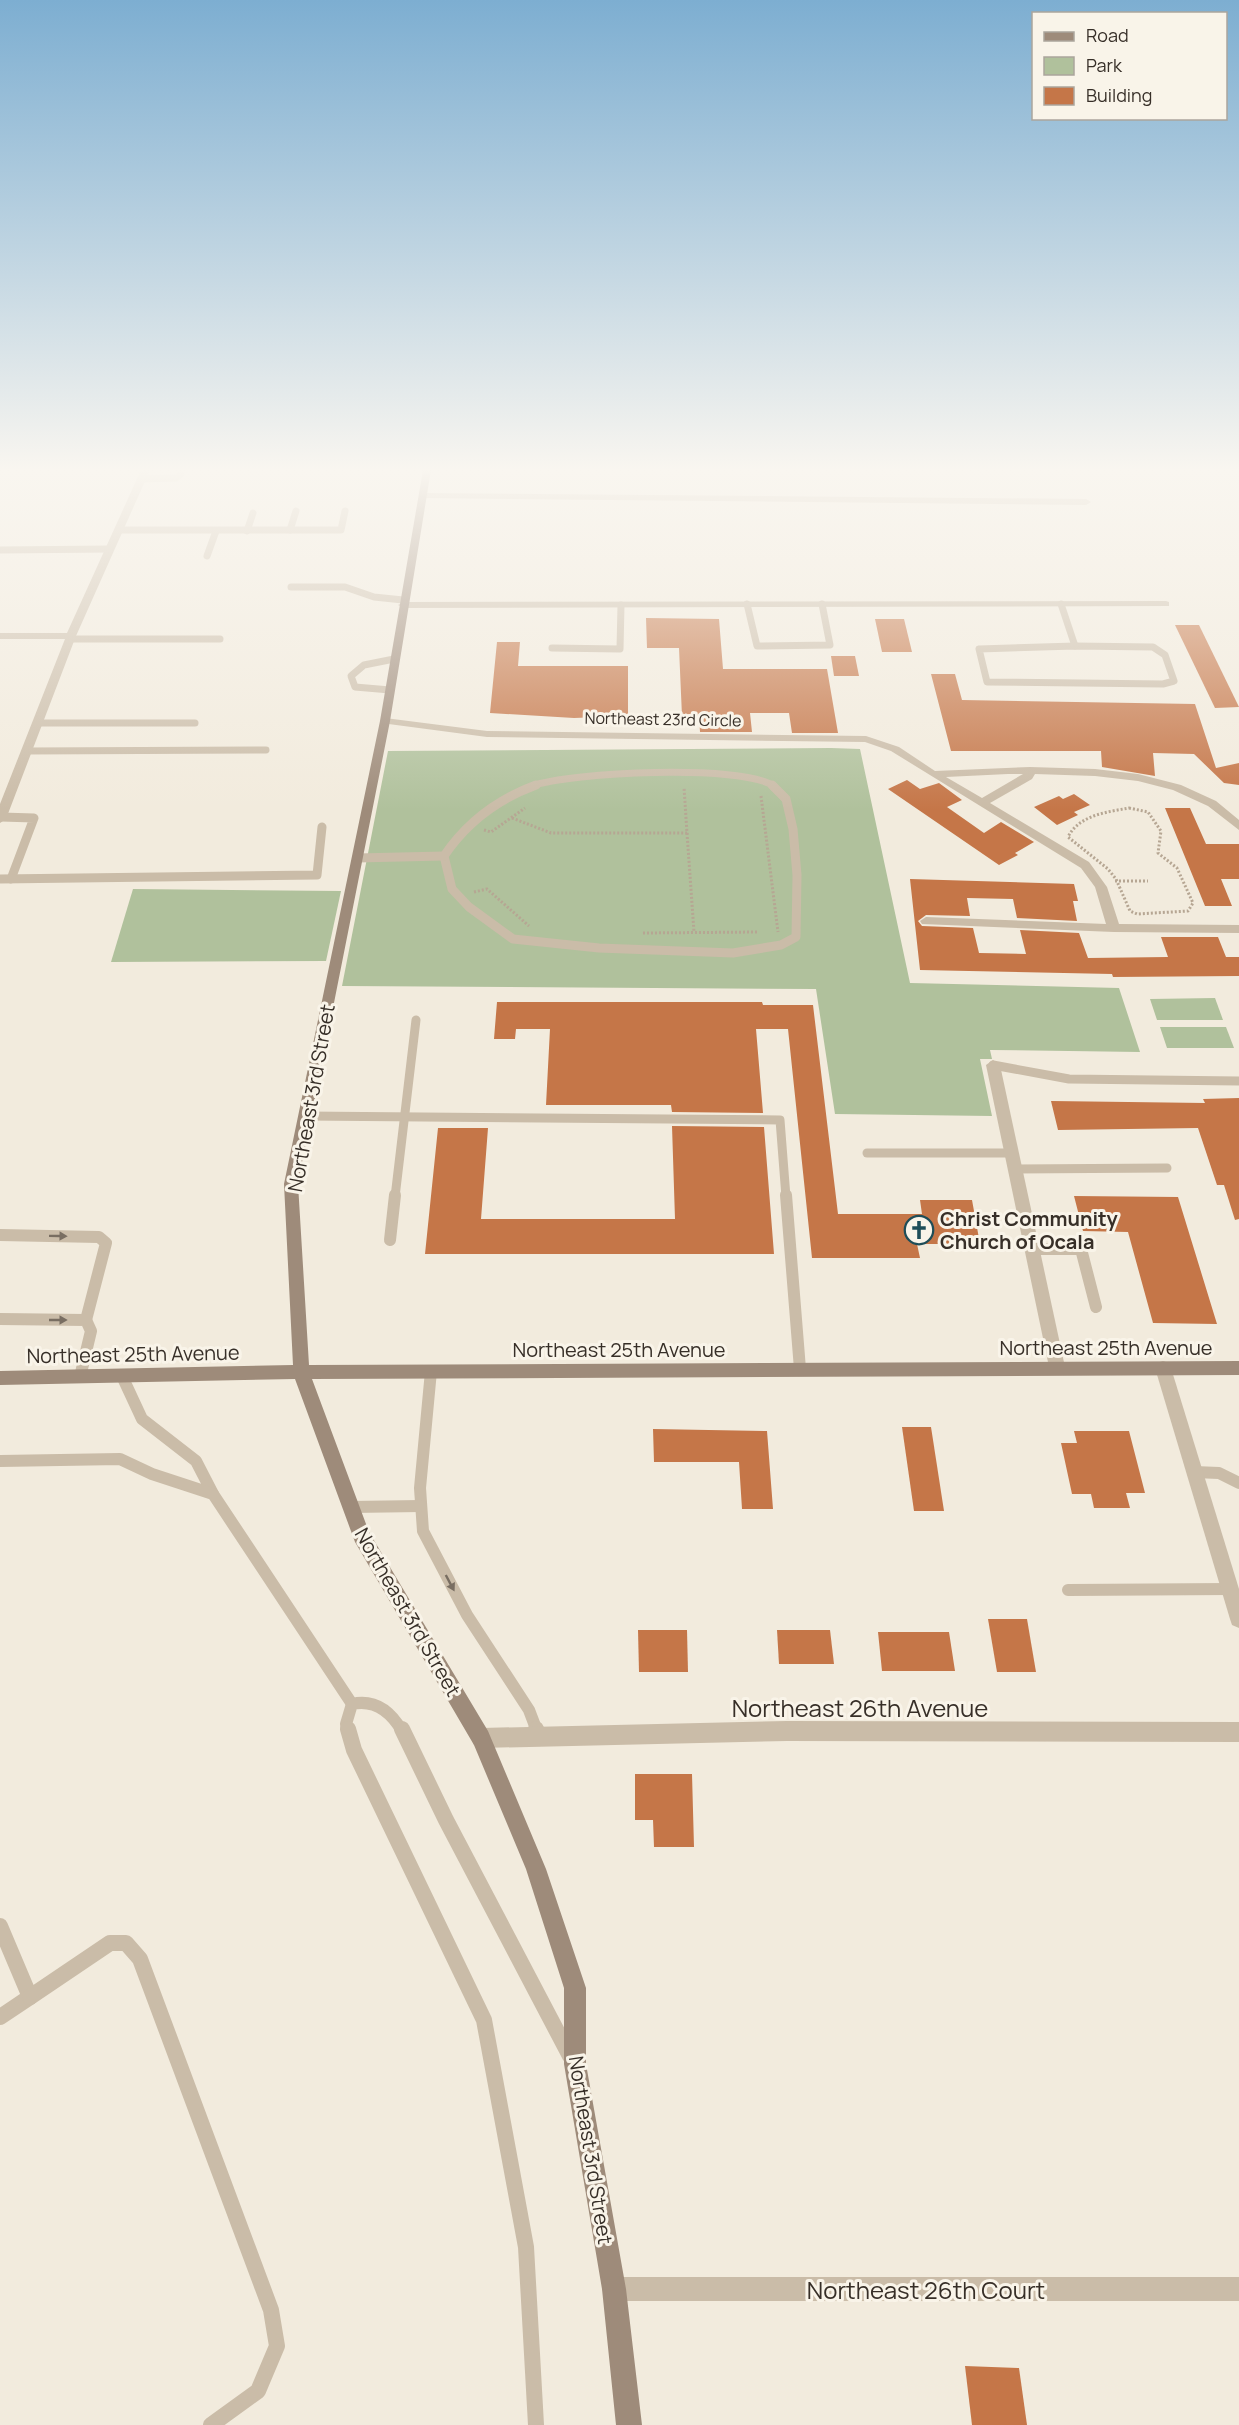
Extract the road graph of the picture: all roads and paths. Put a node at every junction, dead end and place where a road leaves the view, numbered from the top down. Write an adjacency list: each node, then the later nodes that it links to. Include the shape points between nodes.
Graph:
1 (94, 583): 11 (street)
2 (407, 583): 4 (street, Northeast 3rd Street)
3 (291, 586): 4 (lane, via 345,586)
4 (403, 603): 5 (street); 15 (street, Northeast 3rd Street)
5 (621, 604): 6 (street); 14 (lane, via 620,649)
6 (747, 604): 7 (street); 7 (lane, via 757,646 830,645)
7 (822, 604): 8 (street)
8 (1061, 604): 9 (street); 13 (lane)
9 (1166, 604)
10 (0, 636): 11 (street)
11 (70, 637): 12 (lane); 18 (street)
12 (220, 639)
13 (1075, 646): 13 (lane, via 1153,647 1165,655 1173,681 987,682 979,649)
14 (552, 648)
15 (394, 659): 16 (street, Northeast 3rd Street); 16 (lane, via 364,665 351,676 355,687)
16 (390, 690): 17 (street, Northeast 3rd Street)
17 (385, 721): 23 (street, Northeast 23rd Circle, via 488,734 866,739 895,749); 38 (street, Northeast 3rd Street)
18 (37, 723): 19 (lane); 21 (street)
19 (195, 723)
20 (267, 750): 21 (lane)
21 (27, 751): 28 (street)
22 (1030, 770): 23 (street); 30 (street, via 1028,777); 33 (street, via 1086,772 1168,784 1215,805)
23 (933, 774): 30 (street, Northeast 23rd Circle)
24 (760, 781): 37 (lane, via 734,775 633,775 547,781 518,793 468,824); 37 (lane, via 785,797 797,842 796,937 781,945 733,953 599,948 513,939 469,907 452,889); 50 (path, via 778,932)
25 (674, 788): 26 (path)
26 (684, 788): 27 (path); 36 (path)
27 (695, 788)
28 (4, 800): 32 (street)
29 (532, 802): 31 (path)
30 (982, 803): 46 (street, Northeast 23rd Circle, via 1093,872)
31 (512, 817): 35 (path, via 491,832); 36 (path, via 551,833)
32 (1, 818): 40 (lane, via 34,818)
33 (1239, 826)
34 (322, 827): 40 (lane, via 317,875)
35 (477, 829)
36 (687, 833): 50 (path)
37 (444, 856): 38 (lane)
38 (357, 858): 54 (street, Northeast 3rd Street)
39 (0, 879): 40 (lane)
40 (11, 879)
41 (1108, 881): 42 (path)
42 (1117, 881): 42 (path, via 1068,834 1097,815 1128,808 1143,810 1161,831 1158,852 1179,871 1193,906 1180,913 1134,913 1126,907); 43 (path)
43 (1148, 881)
44 (468, 889): 47 (path, via 487,889 520,920)
45 (926, 921): 46 (street)
46 (1114, 928): 48 (street)
47 (537, 929)
48 (1239, 929)
49 (634, 933): 50 (path)
50 (694, 933)
51 (416, 1020): 55 (lane)
52 (993, 1065): 53 (lane, via 1069,1079); 57 (street)
53 (1239, 1081)
54 (305, 1116): 55 (lane); 71 (street, Northeast 3rd Street, via 291,1184)
55 (403, 1117): 61 (lane); 69 (lane, via 780,1120)
56 (867, 1153): 57 (lane)
57 (1011, 1153): 59 (street)
58 (1167, 1168): 59 (lane)
59 (1015, 1169): 62 (street)
60 (0, 1235): 65 (lane, one-way to 65, via 99,1237 106,1243)
61 (390, 1240)
62 (1032, 1249): 63 (lane, via 1081,1249); 66 (street)
63 (1096, 1307)
64 (0, 1319): 65 (lane, one-way to 65)
65 (86, 1320): 73 (lane, via 91,1331)
66 (1057, 1367): 67 (street, Northeast 25th Avenue); 69 (street, Northeast 25th Avenue)
67 (1162, 1368): 68 (street, Northeast 25th Avenue); 76 (street)
68 (1239, 1368)
69 (800, 1369): 70 (street, Northeast 25th Avenue)
70 (431, 1371): 71 (street, Northeast 25th Avenue); 79 (lane)
71 (301, 1372): 72 (street, Northeast 25th Avenue); 80 (street, Northeast 3rd Street)
72 (122, 1376): 73 (street, Northeast 25th Avenue); 78 (lane, via 142,1419 196,1461)
73 (80, 1377): 74 (street, Northeast 25th Avenue)
74 (0, 1378)
75 (0, 1461): 78 (lane, via 120,1459)
76 (1194, 1473): 77 (lane, via 1220,1473); 81 (street)
77 (1239, 1483)
78 (213, 1494): 84 (lane)
79 (421, 1506): 80 (lane); 86 (lane, one-way to 86, via 423,1531 467,1615 529,1710)
80 (351, 1507): 87 (street, Northeast 3rd Street, via 362,1536)
81 (1230, 1589): 82 (lane); 83 (street)
82 (1068, 1590)
83 (1239, 1619)
84 (351, 1704): 91 (lane, via 382,1707 401,1728); 95 (lane, via 346,1724 354,1750 484,2020 526,2247)
85 (1239, 1732): 86 (street, Northeast 26th Avenue, via 787,1731)
86 (539, 1737): 87 (street, Northeast 26th Avenue)
87 (481, 1738): 91 (street, Northeast 3rd Street, via 536,1869 575,1988)
88 (0, 1926): 89 (lane)
89 (30, 1996): 90 (lane); 94 (lane, via 110,1943 126,1943 140,1959 271,2310 276,2337 277,2346 258,2391)
90 (0, 2017)
91 (575, 2064): 92 (street, Northeast 3rd Street)
92 (614, 2289): 93 (street, Northeast 26th Court); 96 (street, Northeast 3rd Street)
93 (1239, 2289)
94 (211, 2425)
95 (536, 2425)
96 (629, 2425)

